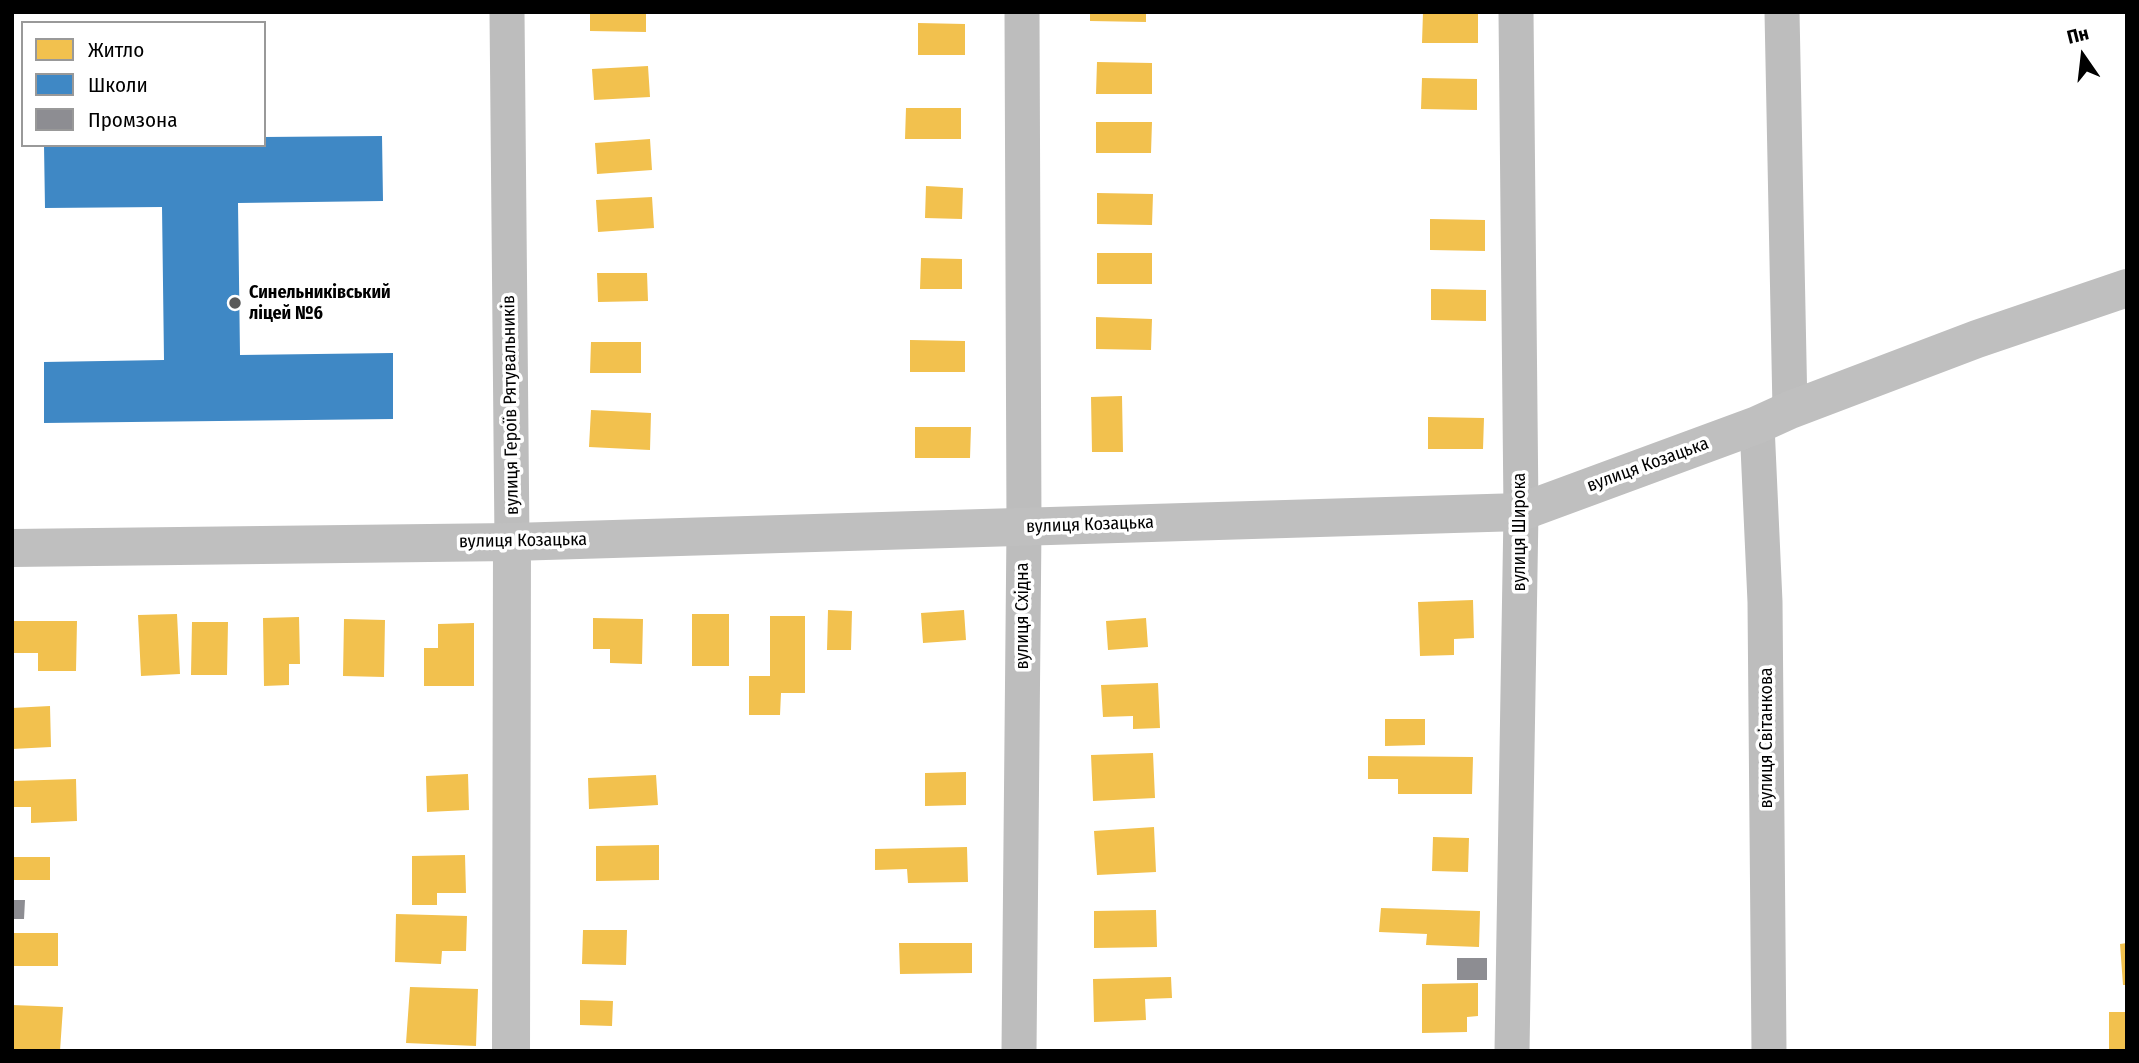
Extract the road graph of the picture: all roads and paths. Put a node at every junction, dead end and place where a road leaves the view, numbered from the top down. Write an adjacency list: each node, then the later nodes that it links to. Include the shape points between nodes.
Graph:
1 (507, 12): 9 (street, вулиця Героїв Рятувальників)
2 (1022, 12): 8 (street, вулиця Східна)
3 (1516, 12): 7 (street, вулиця Широка)
4 (1782, 12): 6 (street, вулиця Світанкова)
5 (2127, 288): 6 (street, вулиця Козацька)
6 (1773, 417): 7 (street, вулиця Козацька); 14 (street, вулиця Світанкова, via 1765,601)
7 (1521, 512): 8 (street, вулиця Козацька); 13 (street, вулиця Широка)
8 (1024, 527): 9 (street, вулиця Козацька); 12 (street, вулиця Східна)
9 (513, 541): 10 (street, вулиця Козацька); 11 (street, вулиця Героїв Рятувальників)
10 (12, 548)
11 (511, 1051)
12 (1019, 1051)
13 (1512, 1051)
14 (1769, 1051)

